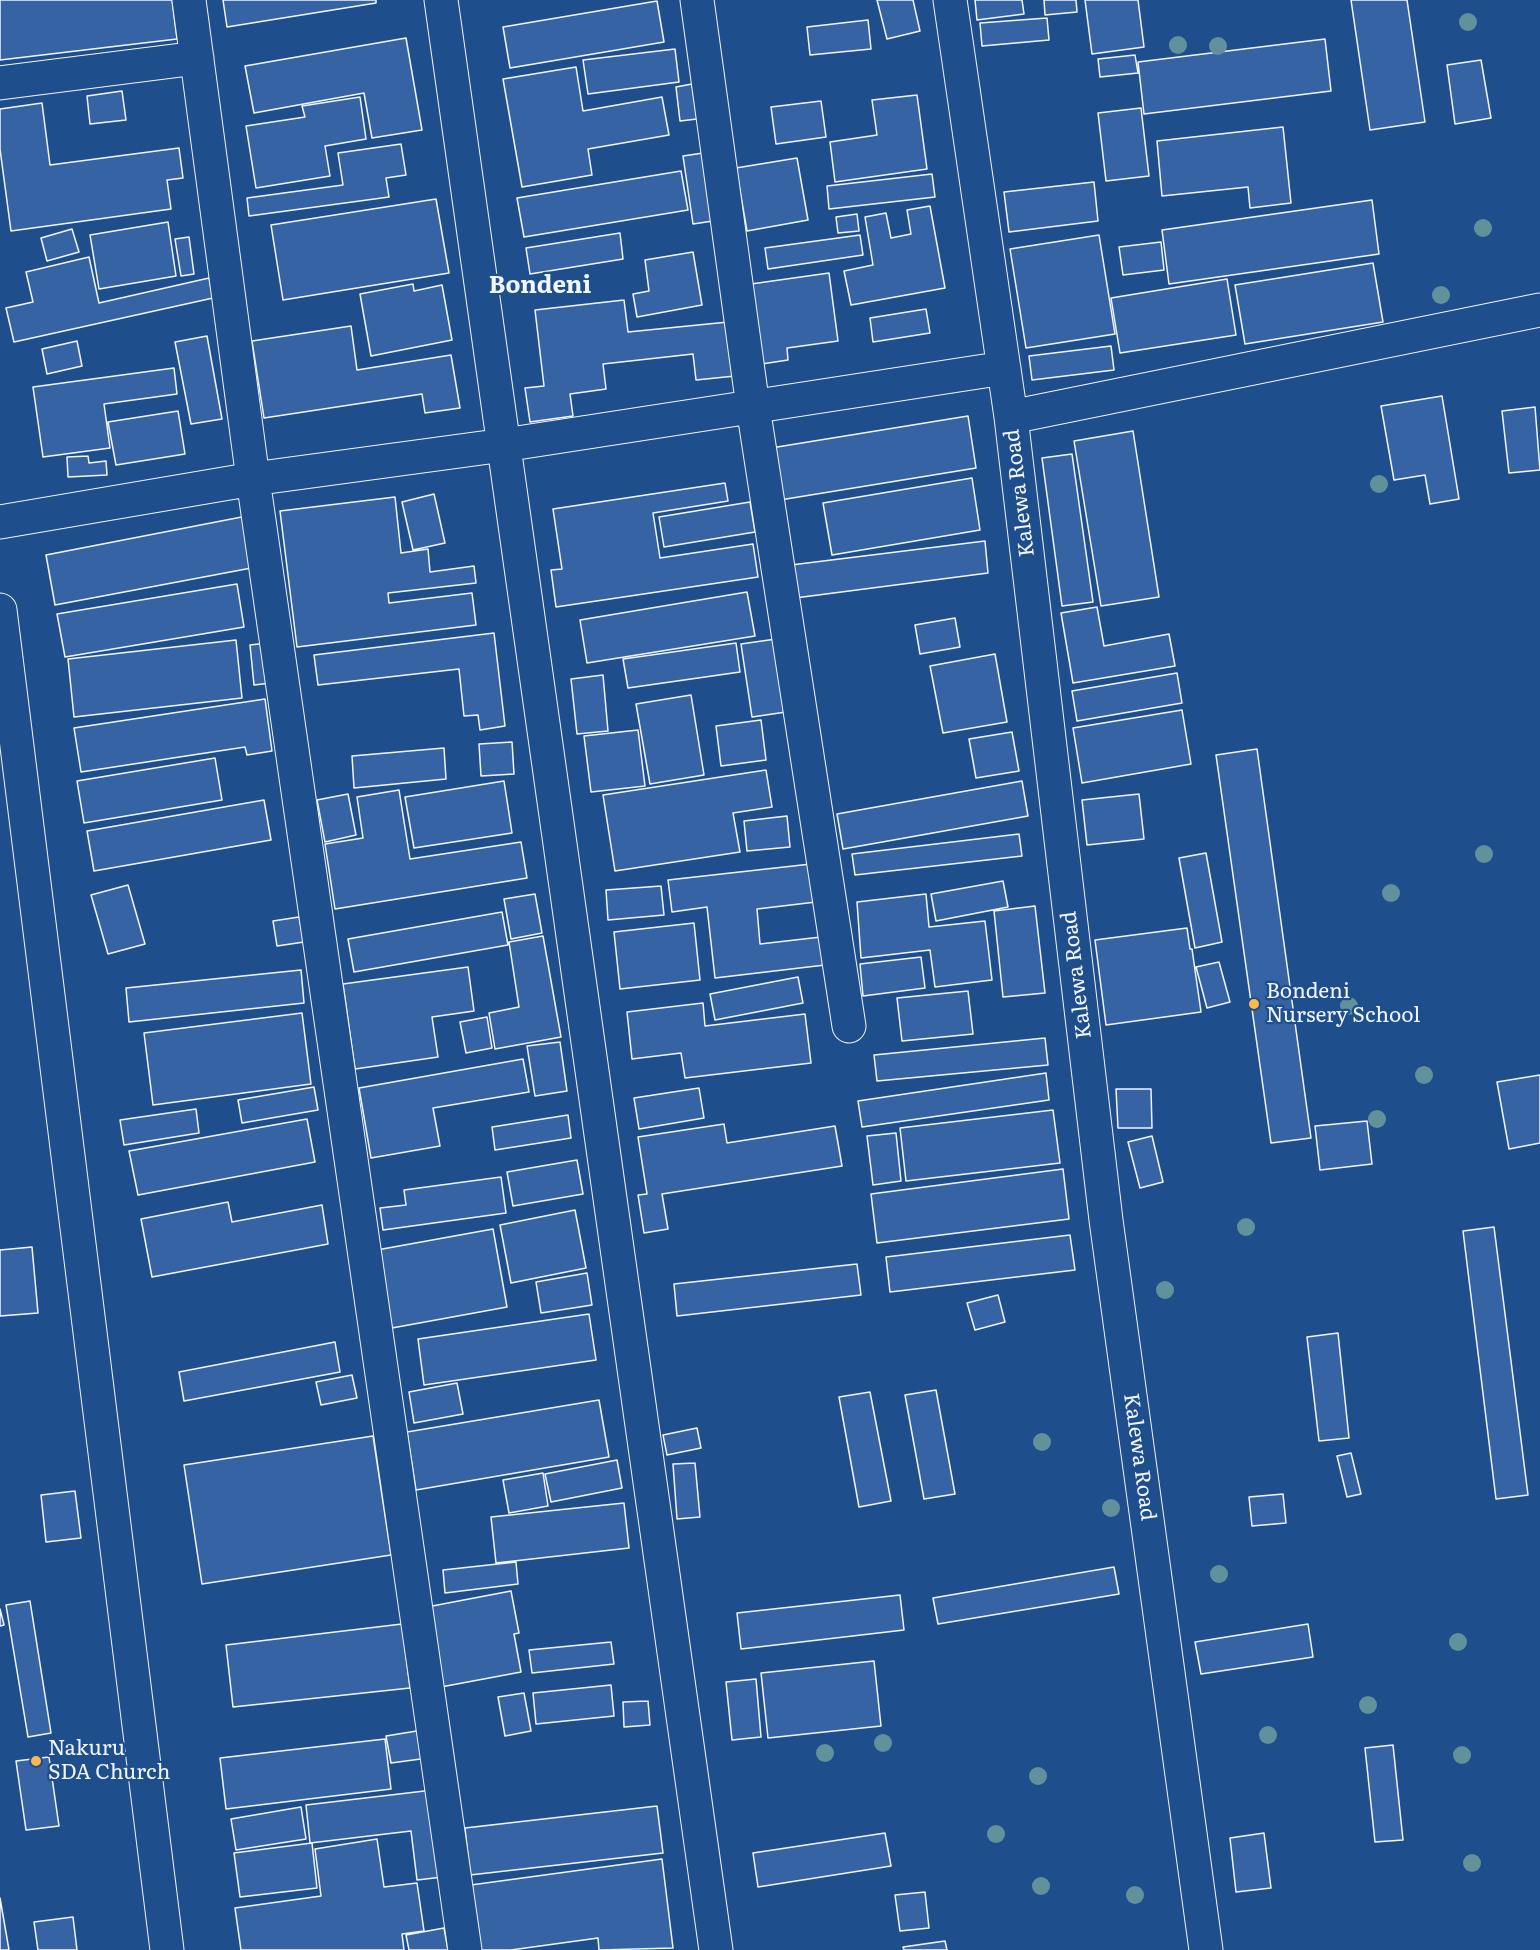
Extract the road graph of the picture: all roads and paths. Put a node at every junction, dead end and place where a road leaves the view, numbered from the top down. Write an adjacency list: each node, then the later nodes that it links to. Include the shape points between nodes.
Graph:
1 (189, 0): 5 (street)
2 (441, 0): 11 (street)
3 (697, 0): 9 (street)
4 (950, 0): 8 (street, Kalewa Road)
5 (197, 58): 6 (street); 12 (street)
6 (0, 82)
7 (1540, 310): 10 (street)
8 (1004, 368): 9 (street); 10 (street, Kalewa Road)
9 (753, 407): 11 (street); 15 (street)
10 (1011, 417): 19 (street, Kalewa Road, via 1108,1232)
11 (504, 445): 12 (street); 18 (street)
12 (253, 479): 13 (street); 17 (street)
13 (0, 522)
14 (0, 610): 16 (street)
15 (849, 1026)
16 (167, 1950)
17 (465, 1950)
18 (716, 1950)
19 (1206, 1950)

